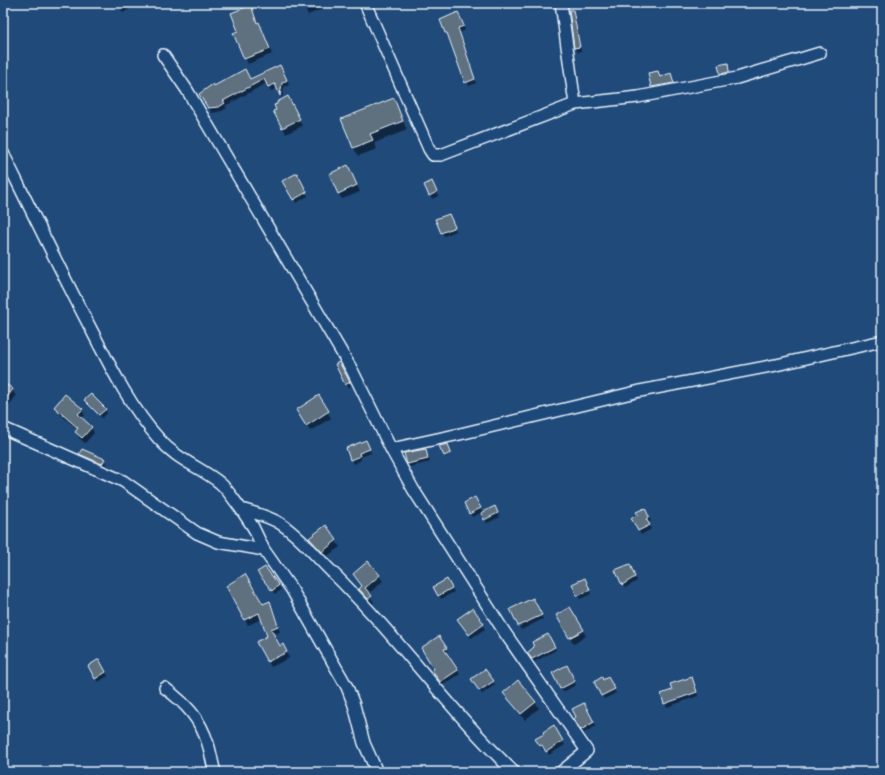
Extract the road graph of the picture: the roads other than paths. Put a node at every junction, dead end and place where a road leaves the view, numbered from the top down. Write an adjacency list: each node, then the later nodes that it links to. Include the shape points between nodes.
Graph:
1 (365, 3): 5 (street, via 433,156)
2 (561, 3): 5 (street)
3 (820, 53): 5 (street, via 737,78 638,97)
4 (163, 55): 9 (street, via 187,90 352,370)
5 (575, 104)
6 (3, 152): 10 (street, via 80,310 137,411 163,444 220,483)
7 (882, 341): 9 (street, via 776,365 640,391)
8 (3, 428): 11 (street, via 123,481 197,533 218,542)
9 (391, 449): 16 (street, via 413,489 505,633 587,751)
10 (241, 509): 11 (street); 15 (street, via 274,520 296,538 357,598 457,713)
11 (264, 550): 14 (street, via 292,590 347,687 364,743)
12 (165, 688): 13 (street, via 180,699 200,723)
13 (215, 772)
14 (377, 772)
15 (514, 772)
16 (561, 772)

